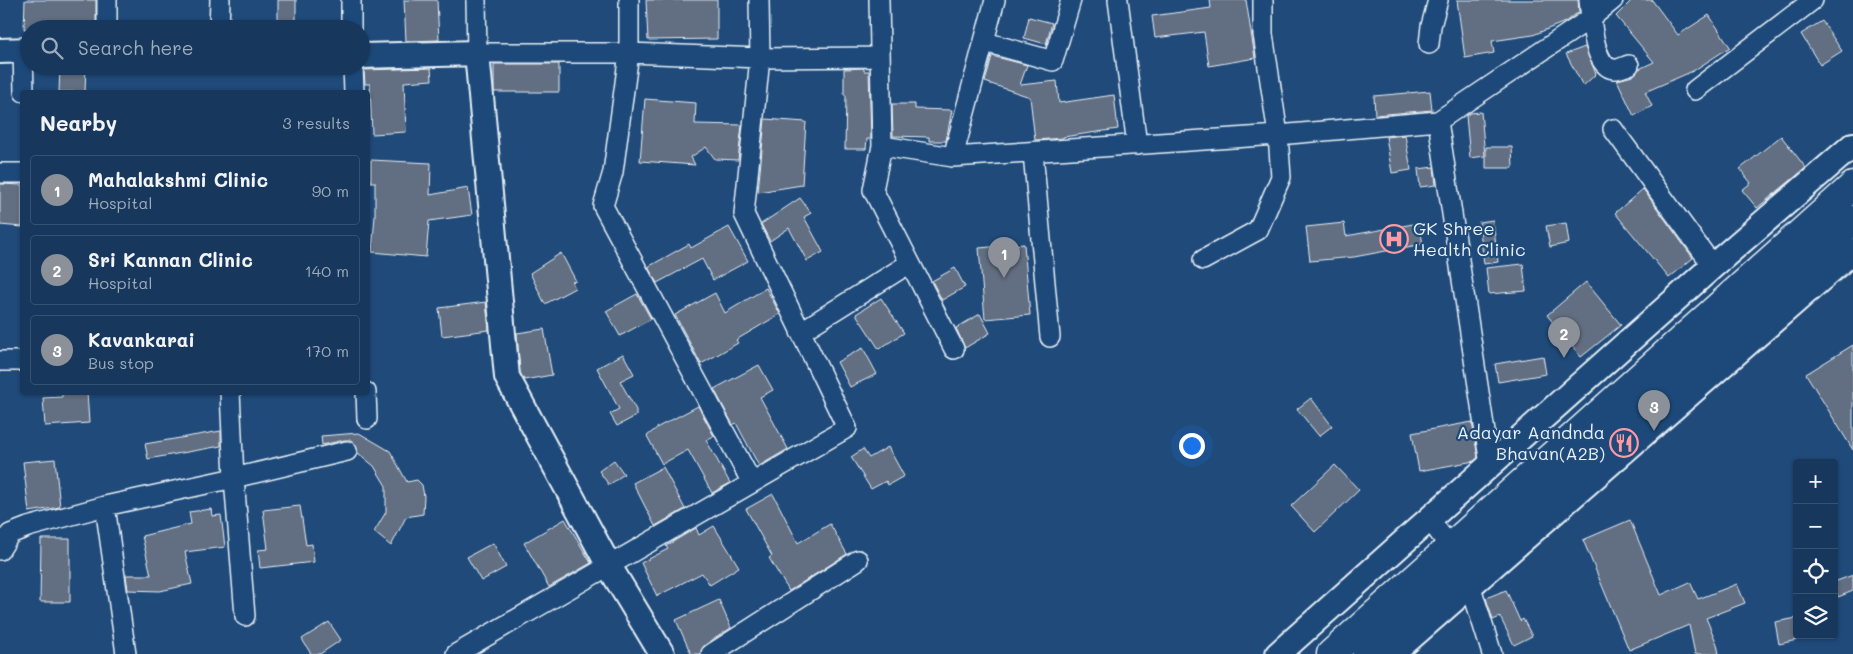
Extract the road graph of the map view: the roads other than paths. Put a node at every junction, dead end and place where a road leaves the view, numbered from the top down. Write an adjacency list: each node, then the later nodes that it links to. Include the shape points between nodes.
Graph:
1 (107, 0): 16 (street)
2 (220, 0): 17 (street)
3 (351, 0): 18 (street)
4 (476, 0): 22 (street)
5 (629, 0): 23 (street)
6 (759, 0): 25 (street)
7 (879, 0): 26 (street)
8 (995, 0): 19 (street)
9 (1071, 0): 19 (street, via 1053,60)
10 (1118, 0): 39 (street)
11 (1263, 0): 36 (street, via 1263,34)
12 (1438, 0): 20 (street, via 1430,26)
13 (1614, 0): 15 (street)
14 (1813, 0): 33 (street)
15 (1590, 9): 27 (street, via 1595,47 1606,67 1614,70); 34 (street)
16 (107, 20)
17 (219, 20)
18 (351, 20)
19 (985, 42): 41 (street)
20 (1429, 44)
21 (17, 51): 28 (street)
22 (477, 53): 23 (street); 24 (street); 66 (street, via 507,377)
23 (629, 53): 25 (street); 61 (street, via 613,172 604,206)
24 (370, 56)
25 (760, 58): 26 (street); 50 (street, via 744,214)
26 (879, 58): 38 (street)
27 (1629, 65)
28 (20, 69)
29 (21, 75): 31 (street)
30 (353, 75): 32 (street)
31 (24, 90)
32 (354, 90)
33 (1695, 90)
34 (1438, 121): 36 (street); 59 (street)
35 (1613, 129): 49 (street)
36 (1278, 135): 39 (street); 47 (street, via 1281,177 1258,230)
37 (1853, 145): 49 (street)
38 (882, 146): 41 (street); 48 (street, via 873,190)
39 (1137, 146): 40 (street)
40 (1033, 153): 41 (street); 51 (street)
41 (953, 157)
42 (0, 173): 43 (street)
43 (20, 173)
44 (1853, 186): 67 (highway)
45 (1853, 220): 67 (highway)
46 (1853, 251): 67 (street)
47 (1203, 260)
48 (910, 263): 50 (street); 52 (street)
49 (1713, 266): 59 (street)
50 (800, 332): 61 (street, via 847,428)
51 (1050, 337)
52 (954, 349)
53 (0, 361): 54 (street)
54 (20, 361)
55 (230, 395): 60 (street)
56 (366, 395): 57 (street)
57 (367, 419)
58 (346, 451): 60 (street)
59 (1490, 464): 63 (street)
60 (234, 478): 62 (street); 68 (street)
61 (752, 483): 66 (street)
62 (105, 506): 64 (street, via 10,534); 69 (street)
63 (1429, 519): 67 (street); 73 (street)
64 (0, 550)
65 (858, 560): 72 (street)
66 (609, 566): 70 (street); 71 (street)
67 (1461, 567): 74 (highway); 75 (highway); 76 (street); 77 (street)
68 (245, 616)
69 (126, 654)
70 (456, 654)
71 (662, 654)
72 (711, 654)
73 (1278, 654)
74 (1331, 654)
75 (1367, 654)
76 (1392, 654)
77 (1492, 654)

